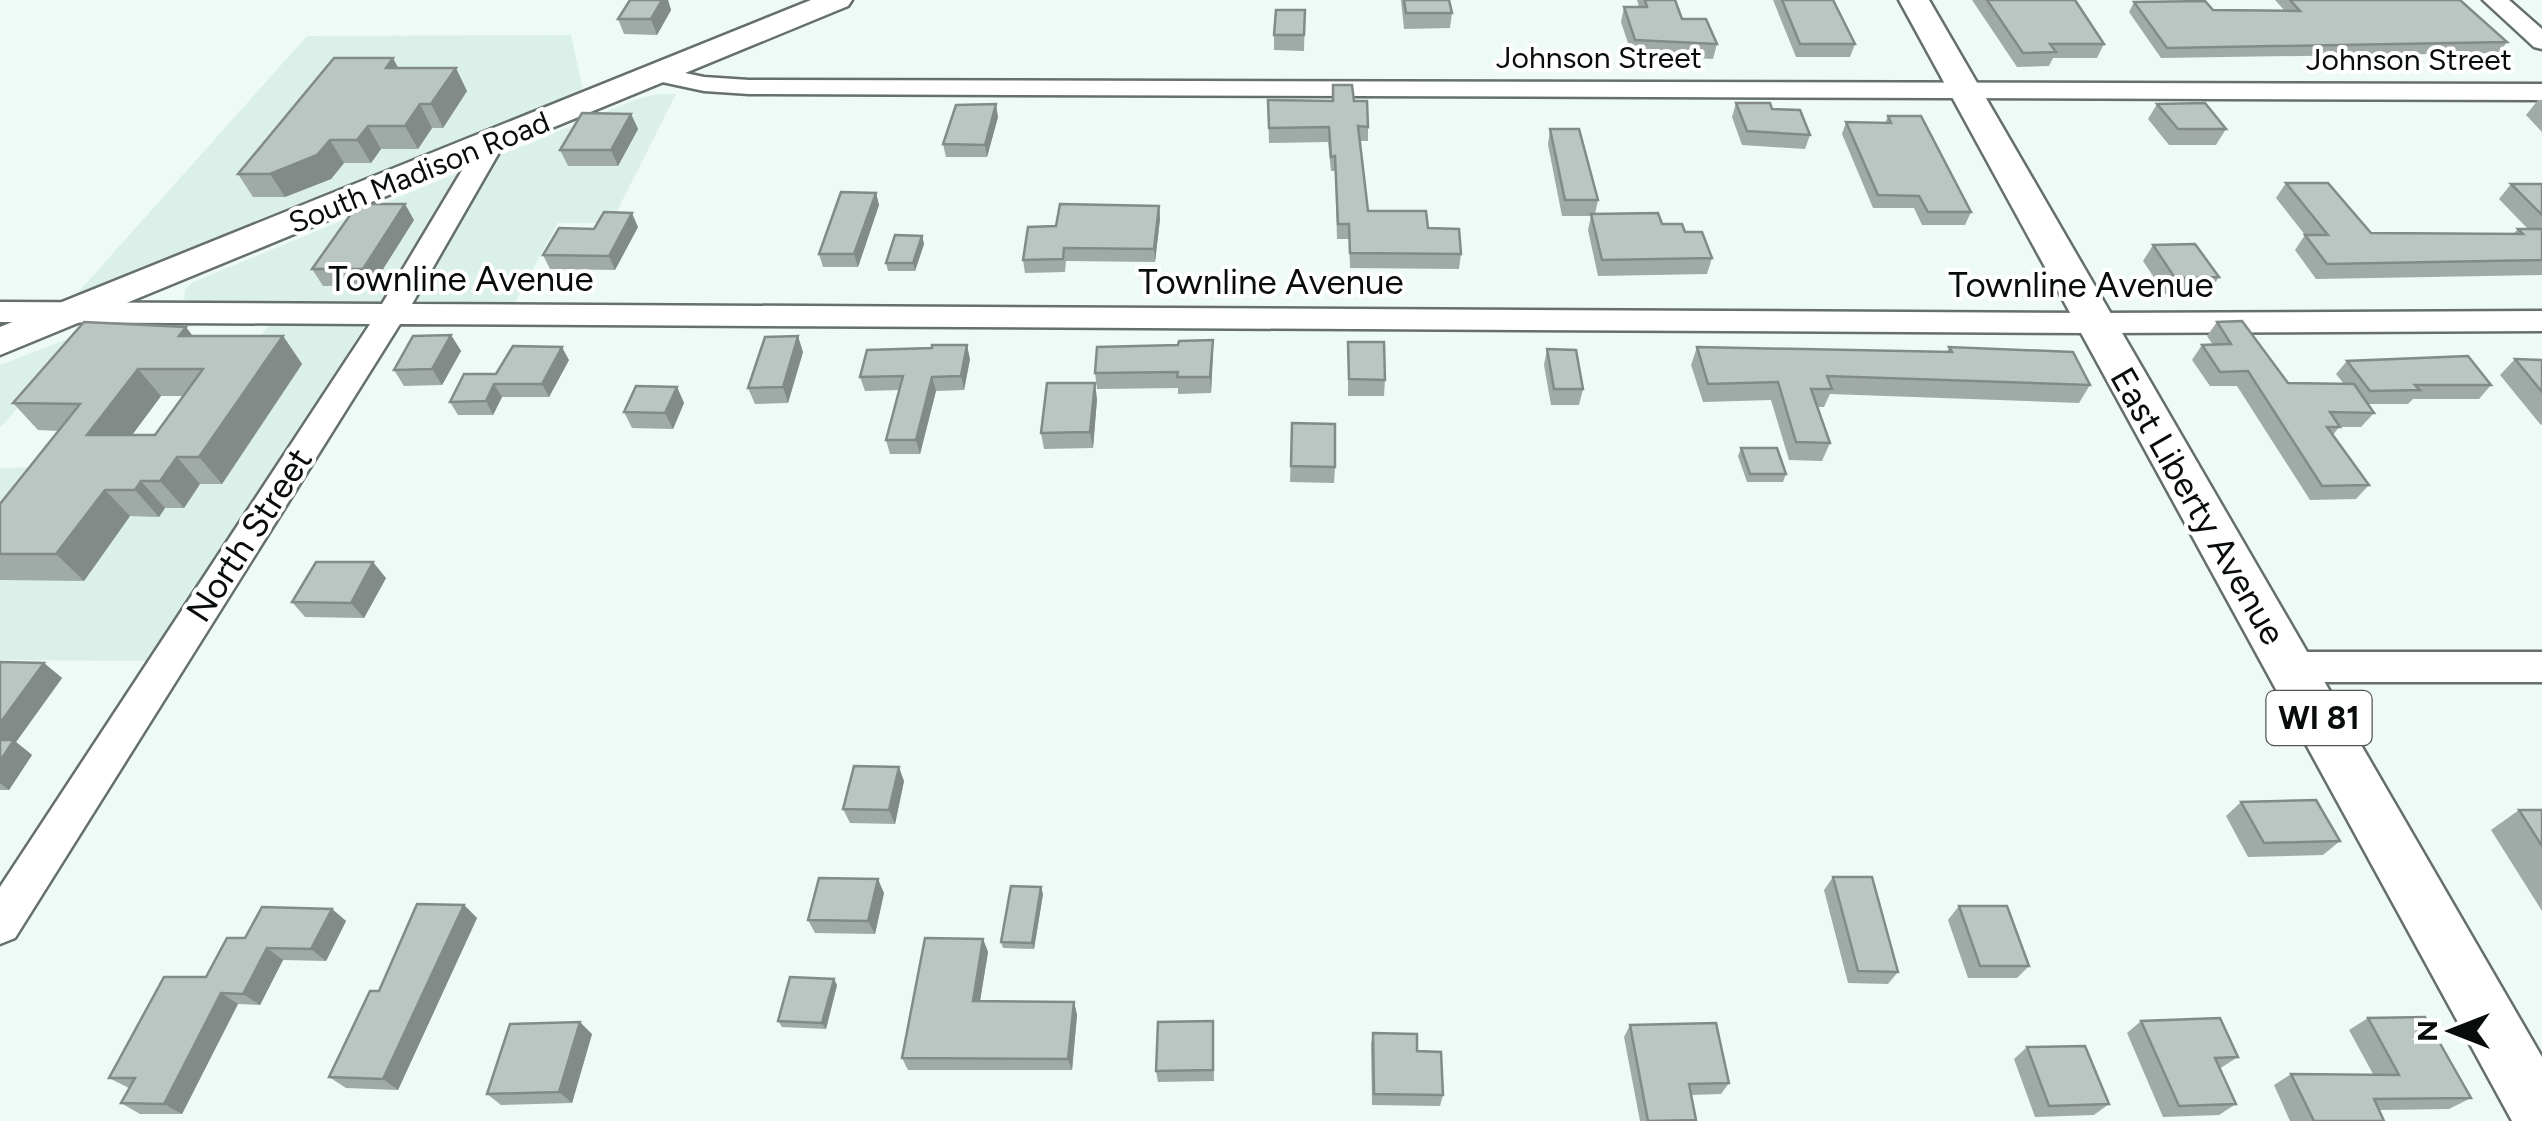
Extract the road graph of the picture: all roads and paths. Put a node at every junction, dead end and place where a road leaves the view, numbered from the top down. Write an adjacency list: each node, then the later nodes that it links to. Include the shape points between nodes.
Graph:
1 (837, 0): 5 (main road, South Madison Road)
2 (1914, 0): 6 (main road, East Liberty Avenue / WI 81)
3 (2495, 0): 4 (street)
4 (2542, 42)
5 (657, 74): 6 (street, Johnson Street, via 725,86); 8 (main road, South Madison Road)
6 (1967, 90): 7 (street, Johnson Street); 13 (main road, East Liberty Avenue / WI 81)
7 (2542, 92)
8 (492, 142): 10 (main road, South Madison Road); 11 (street, North Street)
9 (0, 312): 10 (street, Townline Avenue)
10 (72, 312): 11 (street, Townline Avenue); 14 (main road, South Madison Road)
11 (390, 316): 13 (street, Townline Avenue); 17 (street, North Street)
12 (2542, 321): 13 (street, Townline Avenue)
13 (2094, 323): 15 (main road, East Liberty Avenue / WI 81)
14 (0, 342)
15 (2290, 667): 16 (street); 18 (main road, East Liberty Avenue / WI 81)
16 (2542, 667)
17 (0, 924)
18 (2542, 1114)

